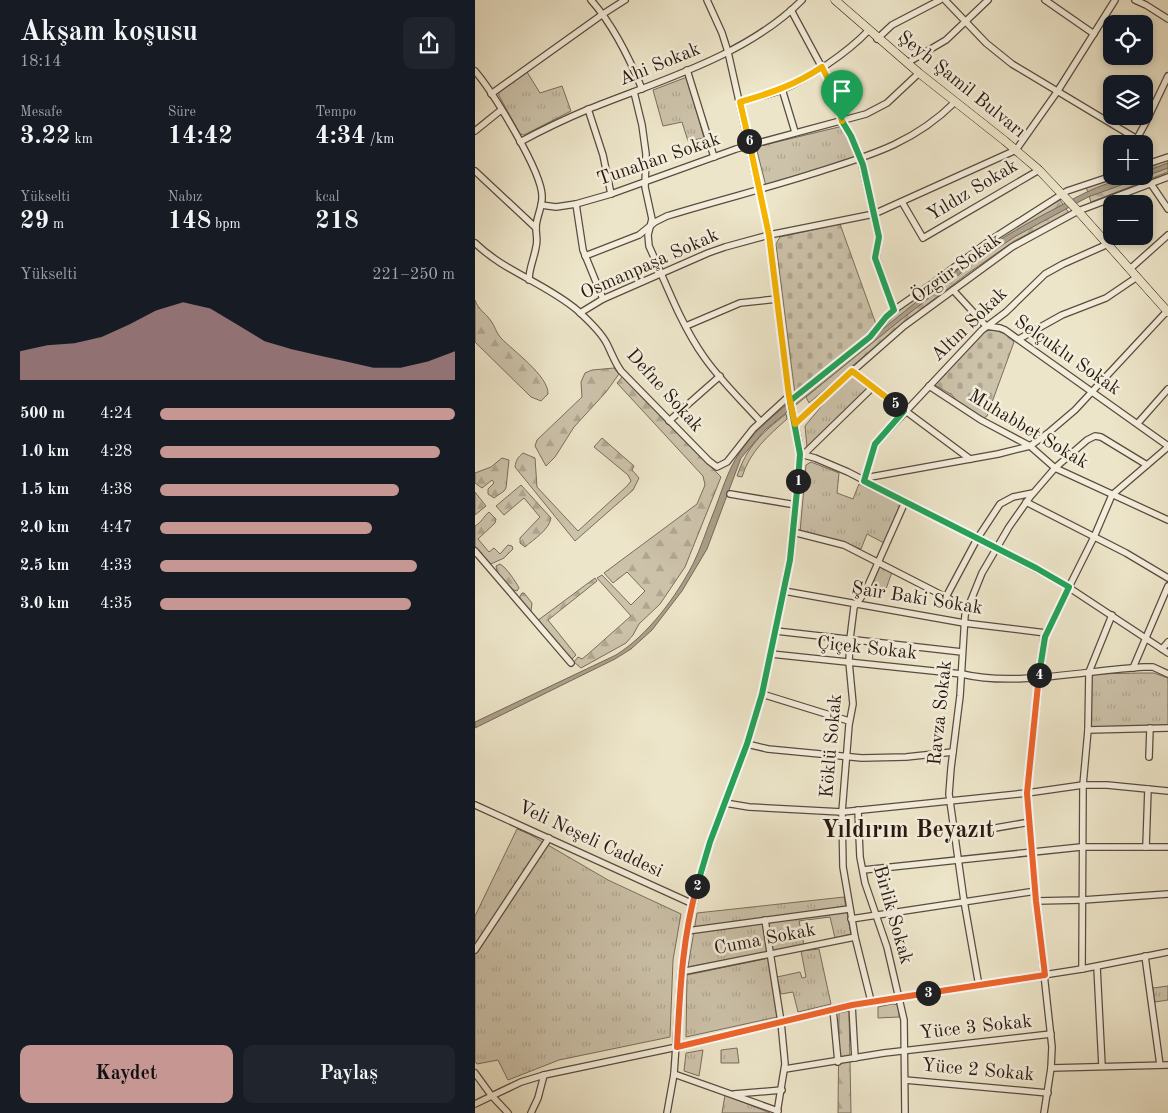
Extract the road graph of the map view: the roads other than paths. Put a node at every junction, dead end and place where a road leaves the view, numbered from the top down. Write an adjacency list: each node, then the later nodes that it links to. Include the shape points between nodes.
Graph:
1 (591, 0): 13 (street)
2 (625, 0): 13 (street)
3 (707, 0): 19 (street)
4 (802, 0): 12 (street, Ahi Sokak)
5 (835, 0): 16 (main road, Şeyh Şamil Bulvarı)
6 (940, 0): 18 (street, via 891,25)
7 (945, 0): 15 (street)
8 (988, 0): 15 (street)
9 (1045, 0): 17 (street)
10 (1115, 0): 17 (street)
11 (1135, 0): 14 (street)
12 (791, 10): 19 (street, Ahi Sokak); 21 (street)
13 (603, 14): 26 (street); 30 (street)
14 (1168, 19)
15 (966, 22): 20 (street, via 946,40); 29 (street, via 1012,64)
16 (868, 30): 18 (main road, Şeyh Şamil Bulvarı); 21 (street)
17 (1094, 34): 29 (street)
18 (877, 39): 20 (main road, Şeyh Şamil Bulvarı)
19 (728, 52): 22 (street, Ahi Sokak); 31 (street)
20 (907, 63): 24 (main road, Şeyh Şamil Bulvarı)
21 (822, 67): 27 (street); 35 (street, via 836,95)
22 (687, 70): 26 (street, Ahi Sokak); 43 (street)
23 (475, 71): 30 (street)
24 (919, 74): 32 (main road, Şeyh Şamil Bulvarı); 35 (street, Tunahan Sokak, via 879,108)
25 (1168, 76): 39 (street)
26 (642, 88): 28 (street, Ahi Sokak)
27 (782, 90): 31 (street); 37 (street)
28 (634, 92): 34 (street, Ahi Sokak); 51 (street, via 645,142)
29 (1057, 92): 38 (street); 42 (street)
30 (491, 94): 33 (street)
31 (740, 102): 41 (street)
32 (955, 102): 42 (main road, Şeyh Şamil Bulvarı); 45 (street, via 908,138)
33 (501, 110): 36 (street); 40 (street)
34 (588, 110): 40 (street, Ahi Sokak); 56 (street, via 603,155)
35 (842, 121): 37 (street, Tunahan Sokak); 45 (street)
36 (475, 131)
37 (795, 132): 41 (street, Tunahan Sokak)
38 (1125, 135)
39 (1138, 135)
40 (520, 142): 60 (street, via 540,183)
41 (750, 145): 43 (street, Tunahan Sokak); 55 (street)
42 (1016, 150): 47 (main road, Şeyh Şamil Bulvarı); 58 (street, Osmanpaşa Sokak)
43 (714, 157): 51 (street, Tunahan Sokak)
44 (1168, 157): 46 (street)
45 (860, 158): 55 (street); 63 (street)
46 (1153, 163)
47 (1039, 170): 57 (main road, Şeyh Şamil Bulvarı); 58 (street, Yıldız Sokak, via 923,238)
48 (475, 171): 65 (street)
49 (1168, 177): 52 (street, Özgür Sokak)
50 (1103, 179): 57 (street)
51 (645, 182): 56 (street, Tunahan Sokak); 64 (street, via 651,219)
52 (1153, 183)
53 (1148, 185): 62 (street, Özgür Sokak)
54 (1152, 185): 61 (street)
55 (759, 190): 64 (street, via 667,216); 66 (street)
56 (611, 194): 59 (street, Tunahan Sokak)
57 (1064, 195): 62 (main road, Şeyh Şamil Bulvarı); 80 (street, via 992,239)
58 (902, 202): 63 (street, Osmanpaşa Sokak)
59 (576, 204): 60 (street, Tunahan Sokak); 72 (street)
60 (541, 205): 65 (street)
61 (1168, 209)
62 (1078, 211): 68 (main road); 77 (street, Özgür Sokak, via 1016,244)
63 (874, 214): 66 (street, Osmanpaşa Sokak); 80 (street, via 879,240 875,258)
64 (649, 227): 72 (street, via 631,239); 74 (street, via 647,240)
65 (536, 228): 76 (street, via 537,244)
66 (769, 235): 74 (street, Osmanpaşa Sokak, via 725,247); 79 (street)
67 (1168, 235): 73 (street)
68 (1103, 238)
69 (475, 243): 76 (street, Defne Sokak, via 508,269)
70 (1106, 245): 84 (street, Altın Sokak, via 1045,274 1006,312)
71 (1109, 245): 73 (main road)
72 (585, 256): 78 (street)
73 (1130, 269): 75 (main road)
74 (662, 273): 78 (street, Osmanpaşa Sokak); 83 (street)
75 (1137, 278): 81 (main road); 85 (street, via 1106,298 1048,322)
76 (529, 280): 82 (street, Defne Sokak)
77 (953, 290): 84 (street, Selçuklu Sokak); 86 (street, Özgür Sokak, via 904,326)
78 (603, 299): 82 (street, Osmanpaşa Sokak)
79 (777, 299): 83 (street, via 740,303); 92 (street)
80 (894, 310): 92 (street, via 870,337)
81 (1168, 312): 91 (street)
82 (580, 313): 94 (street, Defne Sokak, via 606,342 621,371)
83 (686, 326): 87 (street, via 704,357)
84 (986, 326): 85 (street, Selçuklu Sokak, via 1000,328); 88 (street, Altın Sokak)
85 (1019, 339): 91 (street, Selçuklu Sokak)
86 (852, 371): 89 (street); 97 (street, Özgür Sokak)
87 (720, 376): 94 (street); 95 (street)
88 (929, 386): 93 (street, Altın Sokak); 98 (street, Muhabbet Sokak, via 981,420)
89 (873, 388): 93 (street); 100 (street)
90 (1168, 389): 96 (street)
91 (1092, 392): 96 (street, Selçuklu Sokak); 98 (street, via 1069,416)
92 (789, 398): 95 (street); 97 (street)
93 (904, 411): 101 (street); 104 (street, Altın Sokak, via 875,444)
94 (669, 421): 95 (street, Defne Sokak, via 717,467 729,459)
95 (760, 421)
96 (1138, 423): 99 (street, Selçuklu Sokak)
97 (795, 424): 100 (street)
98 (1030, 446): 101 (street); 103 (street, Muhabbet Sokak)
99 (1168, 447): 102 (street)
100 (801, 454): 104 (street); 110 (street)
101 (970, 459): 104 (street)
102 (1147, 465): 103 (street, Ravza Sokak, via 1098,435 1087,440); 107 (street)
103 (1055, 468): 105 (street, Ravza Sokak); 107 (street, Muhabbet Sokak)
104 (864, 479): 108 (street)
105 (1033, 493): 109 (street, Ravza Sokak); 114 (street, via 1003,501)
106 (730, 494): 110 (street)
107 (1112, 495): 111 (street, Muhabbet Sokak); 113 (street)
108 (905, 502): 114 (street); 117 (street, Köklü Sokak)
109 (1026, 502): 113 (street); 115 (street, Ravza Sokak)
110 (796, 505): 112 (street)
111 (1168, 520)
112 (793, 532): 117 (street, via 843,545); 121 (street)
113 (1093, 537): 118 (street); 120 (street)
114 (977, 539): 115 (street); 122 (street)
115 (996, 548): 120 (street); 124 (street, Ravza Sokak)
116 (475, 551): 137 (street)
117 (878, 562): 122 (street); 123 (street, Köklü Sokak)
118 (1168, 578)
119 (1168, 586): 129 (street)
120 (1069, 587): 125 (street); 128 (street)
121 (784, 591): 123 (street, Şair Baki Sokak); 127 (street)
122 (947, 597): 124 (street)
123 (856, 604): 126 (street, Şair Baki Sokak); 130 (street, Köklü Sokak)
124 (967, 608): 126 (street, Ravza Sokak)
125 (1112, 616): 129 (street); 139 (street)
126 (964, 623): 128 (street, Şair Baki Sokak); 133 (street, Ravza Sokak)
127 (775, 631): 130 (street); 135 (street)
128 (1046, 633): 142 (street)
129 (1145, 638): 132 (street); 138 (street)
130 (850, 639): 133 (street); 136 (street, Köklü Sokak)
131 (1168, 642): 132 (street)
132 (1162, 649): 134 (street)
133 (962, 652): 140 (street, Ravza Sokak)
134 (1168, 653)
135 (771, 654): 136 (street, Çiçek Sokak); 143 (street)
136 (849, 662): 140 (street, Çiçek Sokak); 144 (street, Köklü Sokak, via 853,698)
137 (571, 663)
138 (1133, 668): 139 (street, Çiçek Sokak); 141 (street, Çiçek Sokak, via 1153,668)
139 (1089, 672): 142 (street, Çiçek Sokak); 147 (street)
140 (962, 674): 142 (street, Çiçek Sokak, via 985,679); 149 (street, Ravza Sokak)
141 (1168, 674)
142 (1039, 677): 155 (street)
143 (762, 694): 144 (street); 148 (street)
144 (849, 721): 150 (street, Köklü Sokak)
145 (1150, 728): 146 (street); 147 (street); 151 (street)
146 (1168, 728)
147 (1088, 730): 152 (street)
148 (747, 744): 150 (street); 157 (street)
149 (953, 752): 150 (street, via 881,758); 156 (street, Ravza Sokak)
150 (847, 757): 160 (street, Köklü Sokak)
151 (1149, 757)
152 (1083, 785): 153 (street); 155 (street); 164 (street)
153 (1148, 789): 154 (street); 165 (street)
154 (1168, 791)
155 (1027, 793): 156 (street); 161 (street)
156 (950, 799): 159 (street); 162 (street, Ravza Sokak)
157 (725, 803): 160 (street); 175 (street)
158 (475, 805): 163 (street, Veli Neşeli Caddesi)
159 (858, 810): 160 (street); 169 (street, Birlik Sokak)
160 (842, 812): 176 (street, Köklü Sokak, via 843,867)
161 (1030, 822): 162 (street); 167 (street)
162 (955, 835): 168 (street, Ravza Sokak)
163 (549, 838): 175 (street, Veli Neşeli Caddesi); 182 (street)
164 (1083, 847): 165 (street); 167 (street); 172 (street)
165 (1146, 847): 166 (street)
166 (1168, 847)
167 (1033, 852): 168 (street); 170 (street)
168 (959, 859): 169 (street); 173 (street, Ravza Sokak)
169 (863, 870): 177 (street, Birlik Sokak)
170 (1035, 891): 173 (street); 174 (street)
171 (1168, 894): 172 (street)
172 (1083, 900): 174 (street); 187 (street)
173 (964, 901): 177 (street); 190 (street, Ravza Sokak)
174 (1036, 901): 189 (street)
175 (693, 904): 180 (street)
176 (849, 909): 178 (street, Köklü Sokak); 179 (street)
177 (876, 914): 178 (street); 191 (street, Birlik Sokak)
178 (851, 919): 181 (street, Köklü Sokak)
179 (765, 920): 180 (street); 184 (street)
180 (687, 931): 188 (street)
181 (855, 937): 184 (street, Cuma Sokak); 192 (street, Köklü Sokak)
182 (475, 950)
183 (1168, 952): 185 (street)
184 (770, 955): 188 (street, Cuma Sokak); 195 (street)
185 (1145, 956): 186 (street); 201 (street)
186 (1097, 966): 187 (street); 203 (street)
187 (1081, 969): 189 (street)
188 (681, 972): 197 (street)
189 (1045, 975): 190 (street); 196 (street)
190 (979, 986): 191 (street)
191 (900, 997): 192 (street); 198 (street, Birlik Sokak)
192 (871, 1001): 193 (street)
193 (852, 1005): 194 (street); 199 (street)
194 (833, 1009): 195 (street); 200 (street)
195 (781, 1022): 197 (street); 205 (street)
196 (1051, 1034): 198 (street, Yüce 3 Sokak); 204 (street)
197 (677, 1047): 207 (street); 208 (street)
198 (905, 1050): 199 (street, Yüce 3 Sokak); 209 (street, Birlik Sokak)
199 (855, 1058): 200 (street, Yüce 3 Sokak)
200 (838, 1062): 205 (street, Yüce 3 Sokak)
201 (1160, 1065): 202 (street); 203 (street)
202 (1168, 1065)
203 (1102, 1066): 204 (street)
204 (1051, 1068): 211 (street)
205 (785, 1069): 210 (street)
206 (475, 1073): 212 (street)
207 (674, 1074): 213 (street); 218 (street)
208 (544, 1075): 212 (street); 217 (street)
209 (905, 1080): 211 (street, Yüce 2 Sokak); 219 (street, Birlik Sokak)
210 (782, 1090): 213 (street); 215 (street)
211 (1047, 1093): 220 (street)
212 (491, 1095): 214 (street); 216 (street)
213 (732, 1095): 215 (street)
214 (475, 1104)
215 (778, 1112)
216 (508, 1113)
217 (531, 1113)
218 (667, 1113)
219 (905, 1113)
220 (1044, 1113)

